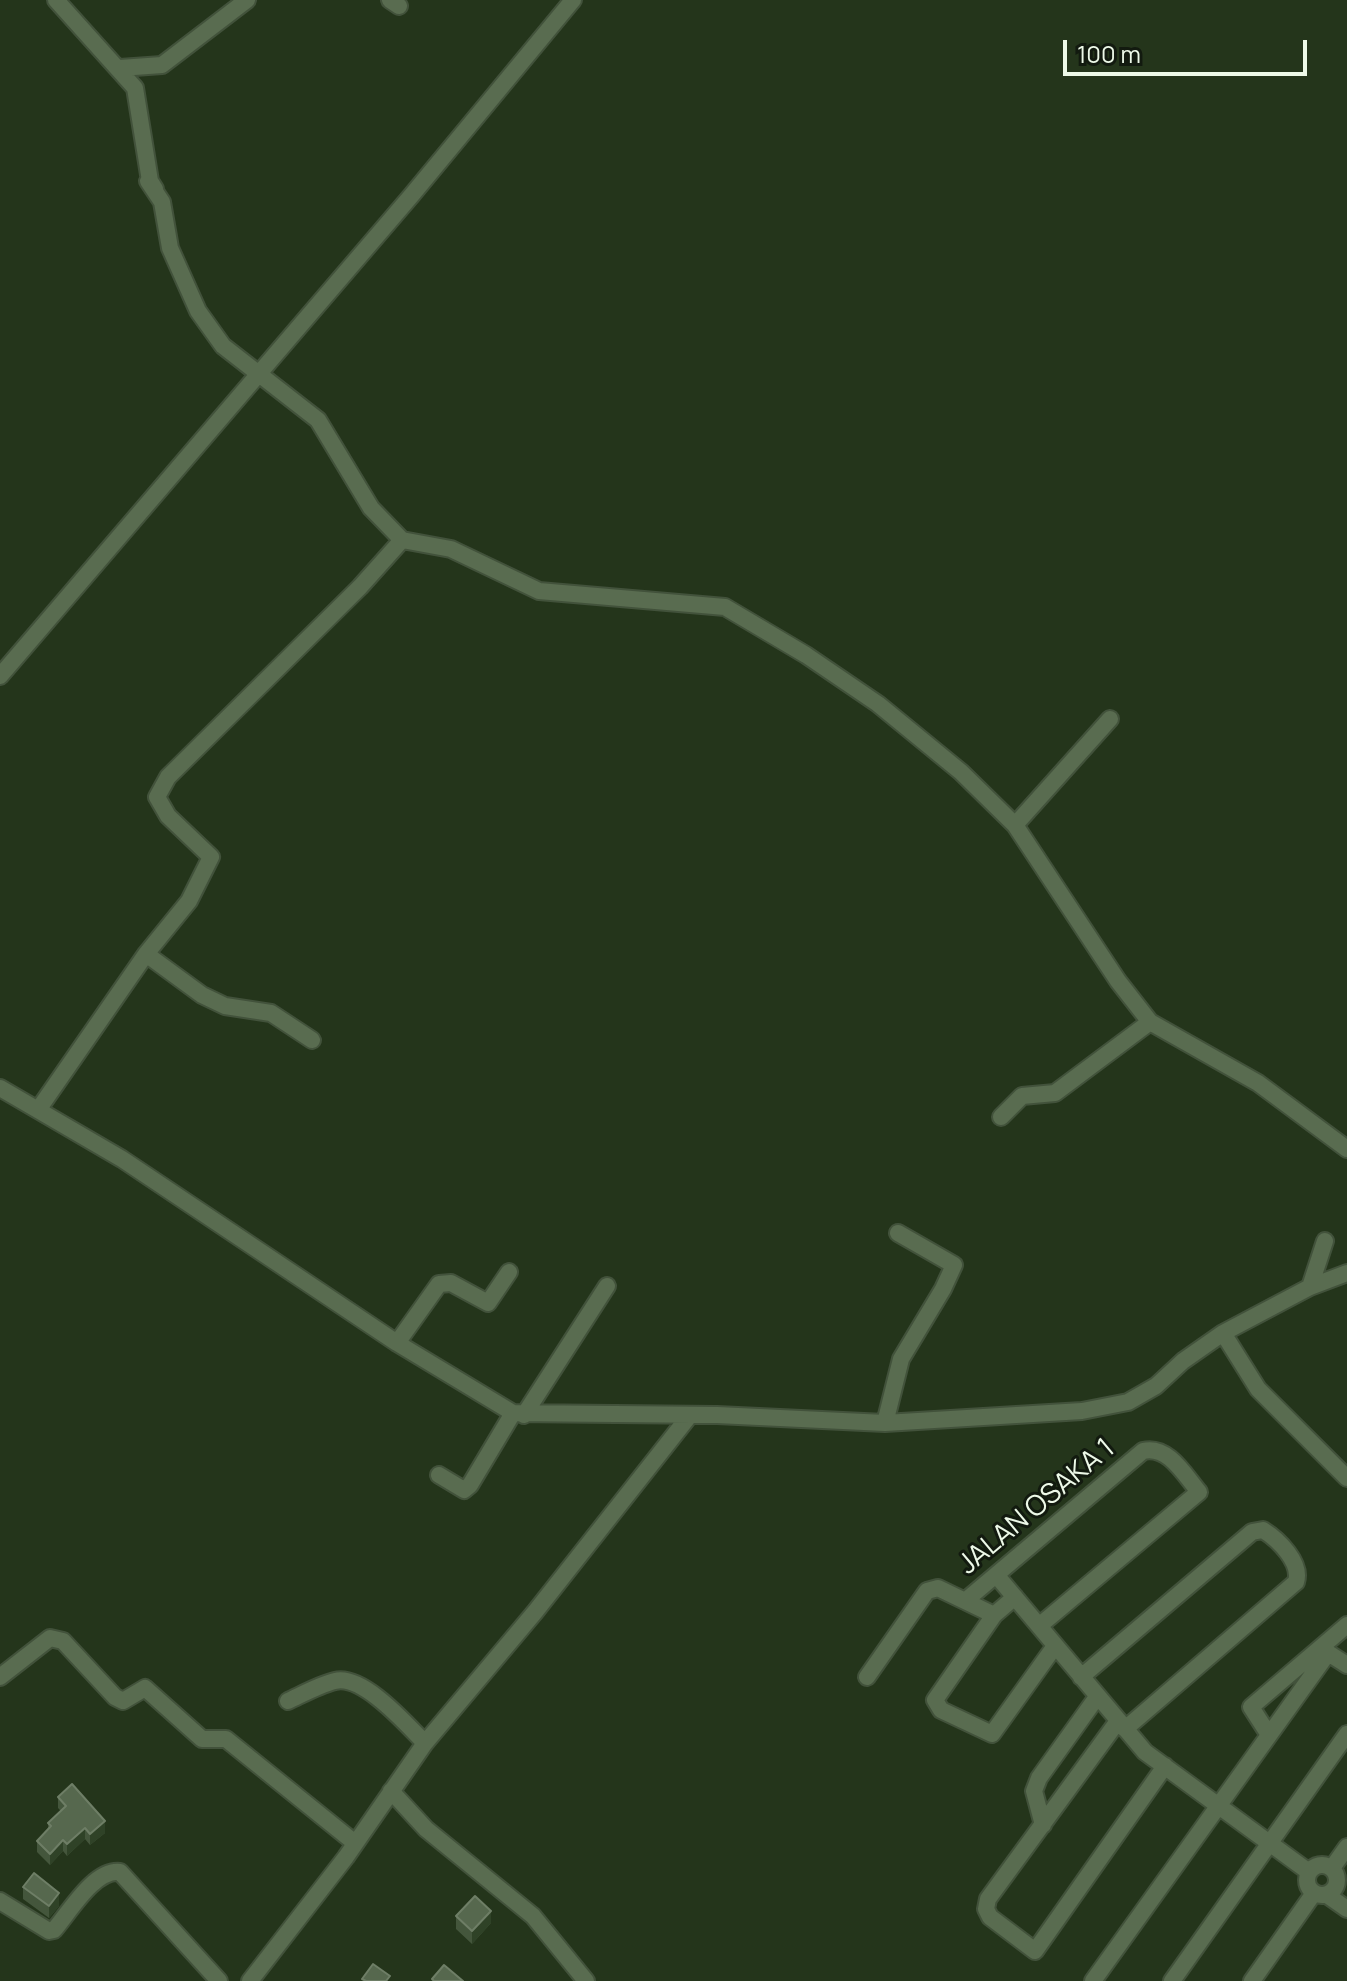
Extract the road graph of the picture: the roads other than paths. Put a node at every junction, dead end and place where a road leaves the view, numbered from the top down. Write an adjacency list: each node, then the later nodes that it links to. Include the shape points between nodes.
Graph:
1 (56, 0): 4 (street)
2 (247, 0): 4 (street, via 162,65)
3 (573, 0): 5 (street)
4 (120, 68): 5 (street, via 135,88 149,181 162,202 170,248 198,311 223,346)
5 (259, 374): 6 (street, via 318,420 371,508); 7 (street)
6 (402, 540): 9 (street, via 451,549 539,591 725,607 878,704); 10 (street, via 168,777 157,797 168,816 211,857 189,901)
7 (0, 676)
8 (1110, 719): 9 (street)
9 (1015, 825): 11 (street)
10 (146, 954): 12 (street, via 202,995 225,1006 271,1013); 14 (street)
11 (1150, 1022): 15 (street, via 1055,1093 1022,1096); 16 (street, via 1258,1083)
12 (312, 1040)
13 (0, 1088): 14 (street)
14 (38, 1110): 24 (street, via 122,1159)
15 (1001, 1117)
16 (1347, 1149)
17 (898, 1233): 27 (street, via 954,1265 901,1359)
18 (1325, 1241): 22 (street)
19 (509, 1272): 24 (street, via 488,1303 451,1283 439,1284)
20 (1347, 1273): 22 (street)
21 (607, 1286): 25 (street)
22 (1310, 1287): 23 (street)
23 (1223, 1333): 27 (street, via 1128,1402 1067,1412); 29 (street, via 1258,1389)
24 (397, 1343): 25 (street)
25 (518, 1414): 26 (street); 28 (street, via 464,1490)
26 (690, 1415): 27 (street); 47 (street)
27 (885, 1423)
28 (439, 1475)
29 (1347, 1478)
30 (997, 1576): 31 (street); 32 (street, JALAN OSAKA 1); 35 (street, JALAN OSAKA 1, via 1143,1451 1165,1453 1199,1492)
31 (1015, 1597): 33 (street); 35 (street)
32 (965, 1601): 33 (street); 40 (street, via 938,1588 927,1591)
33 (994, 1615): 36 (street, via 935,1700 941,1710 992,1734)
34 (1347, 1625): 37 (street)
35 (1039, 1626): 36 (street)
36 (1055, 1646): 41 (street)
37 (1324, 1650): 38 (street); 46 (street); 46 (street, via 1251,1707)
38 (1347, 1665)
39 (0, 1677): 53 (street, via 50,1638 63,1641 115,1697 123,1701 145,1688 202,1739 226,1739)
40 (867, 1677)
41 (1081, 1677): 42 (street); 44 (street, via 1252,1532 1263,1530 1273,1536 1296,1565 1296,1582)
42 (1097, 1697): 44 (street); 51 (street, via 1039,1778 1034,1791)
43 (288, 1701): 47 (street, via 338,1680 355,1685 389,1706)
44 (1121, 1725): 48 (street); 51 (street)
45 (1347, 1734): 52 (street)
46 (1269, 1735): 50 (street)
47 (425, 1743): 49 (street)
48 (1165, 1766): 50 (street); 51 (street, via 1035,1951 986,1909)
49 (391, 1791): 53 (street); 62 (street, via 426,1829 533,1916)
50 (1219, 1806): 52 (street); 63 (street)
51 (1043, 1825)
52 (1268, 1842): 55 (street); 64 (street)
53 (355, 1843): 61 (street)
54 (1347, 1847): 56 (street)
55 (1309, 1872): 56 (street, via 1324,1865); 57 (street, via 1308,1887)
56 (1339, 1878): 57 (street, via 1335,1889)
57 (1321, 1894): 59 (street); 65 (street)
58 (0, 1901): 60 (street, via 54,1930 91,1886 120,1872)
59 (1347, 1909)
60 (219, 1981)
61 (250, 1981)
62 (586, 1981)
63 (1093, 1981)
64 (1172, 1981)
65 (1252, 1981)

